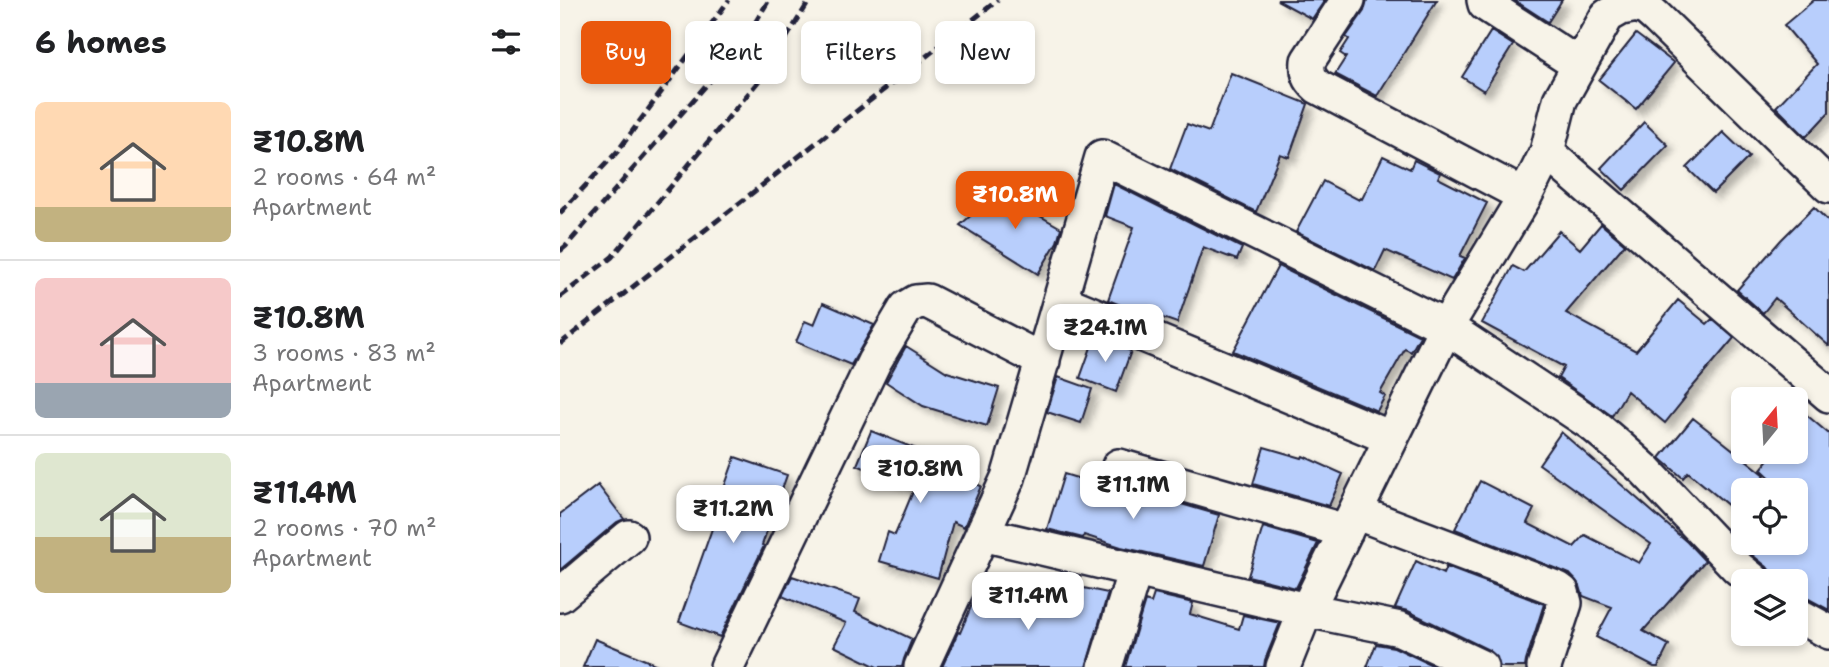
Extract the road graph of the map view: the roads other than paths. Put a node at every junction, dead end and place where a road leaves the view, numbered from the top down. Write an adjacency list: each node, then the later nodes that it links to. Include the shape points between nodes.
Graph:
1 (1348, 0): 6 (street, via 1308,61 1311,80)
2 (1484, 0): 3 (street)
3 (1579, 65): 4 (street, via 1560,100); 5 (street, via 1610,13 1642,6)
4 (1547, 152): 6 (street); 10 (street)
5 (1829, 186)
6 (1525, 196): 8 (street)
7 (1061, 301): 8 (street, via 1102,157); 9 (street); 11 (street)
8 (1446, 327): 11 (street); 16 (street, via 1618,446)
9 (1042, 361): 14 (street, via 1008,478); 22 (street, via 927,301 906,308 874,362)
10 (1829, 395)
11 (1391, 438): 13 (street)
12 (1119, 466): 13 (street)
13 (1351, 521): 19 (street); 27 (street, via 1562,592 1565,603)
14 (982, 534): 17 (street); 23 (street)
15 (629, 537): 18 (street)
16 (1739, 569)
17 (1135, 570): 19 (street); 24 (street)
18 (560, 595)
19 (1307, 610): 25 (street); 26 (street, via 1400,629)
20 (1808, 621): 21 (street)
21 (1829, 632)
22 (727, 667)
23 (921, 667)
24 (1105, 667)
25 (1283, 667)
26 (1481, 667)
27 (1544, 667)

